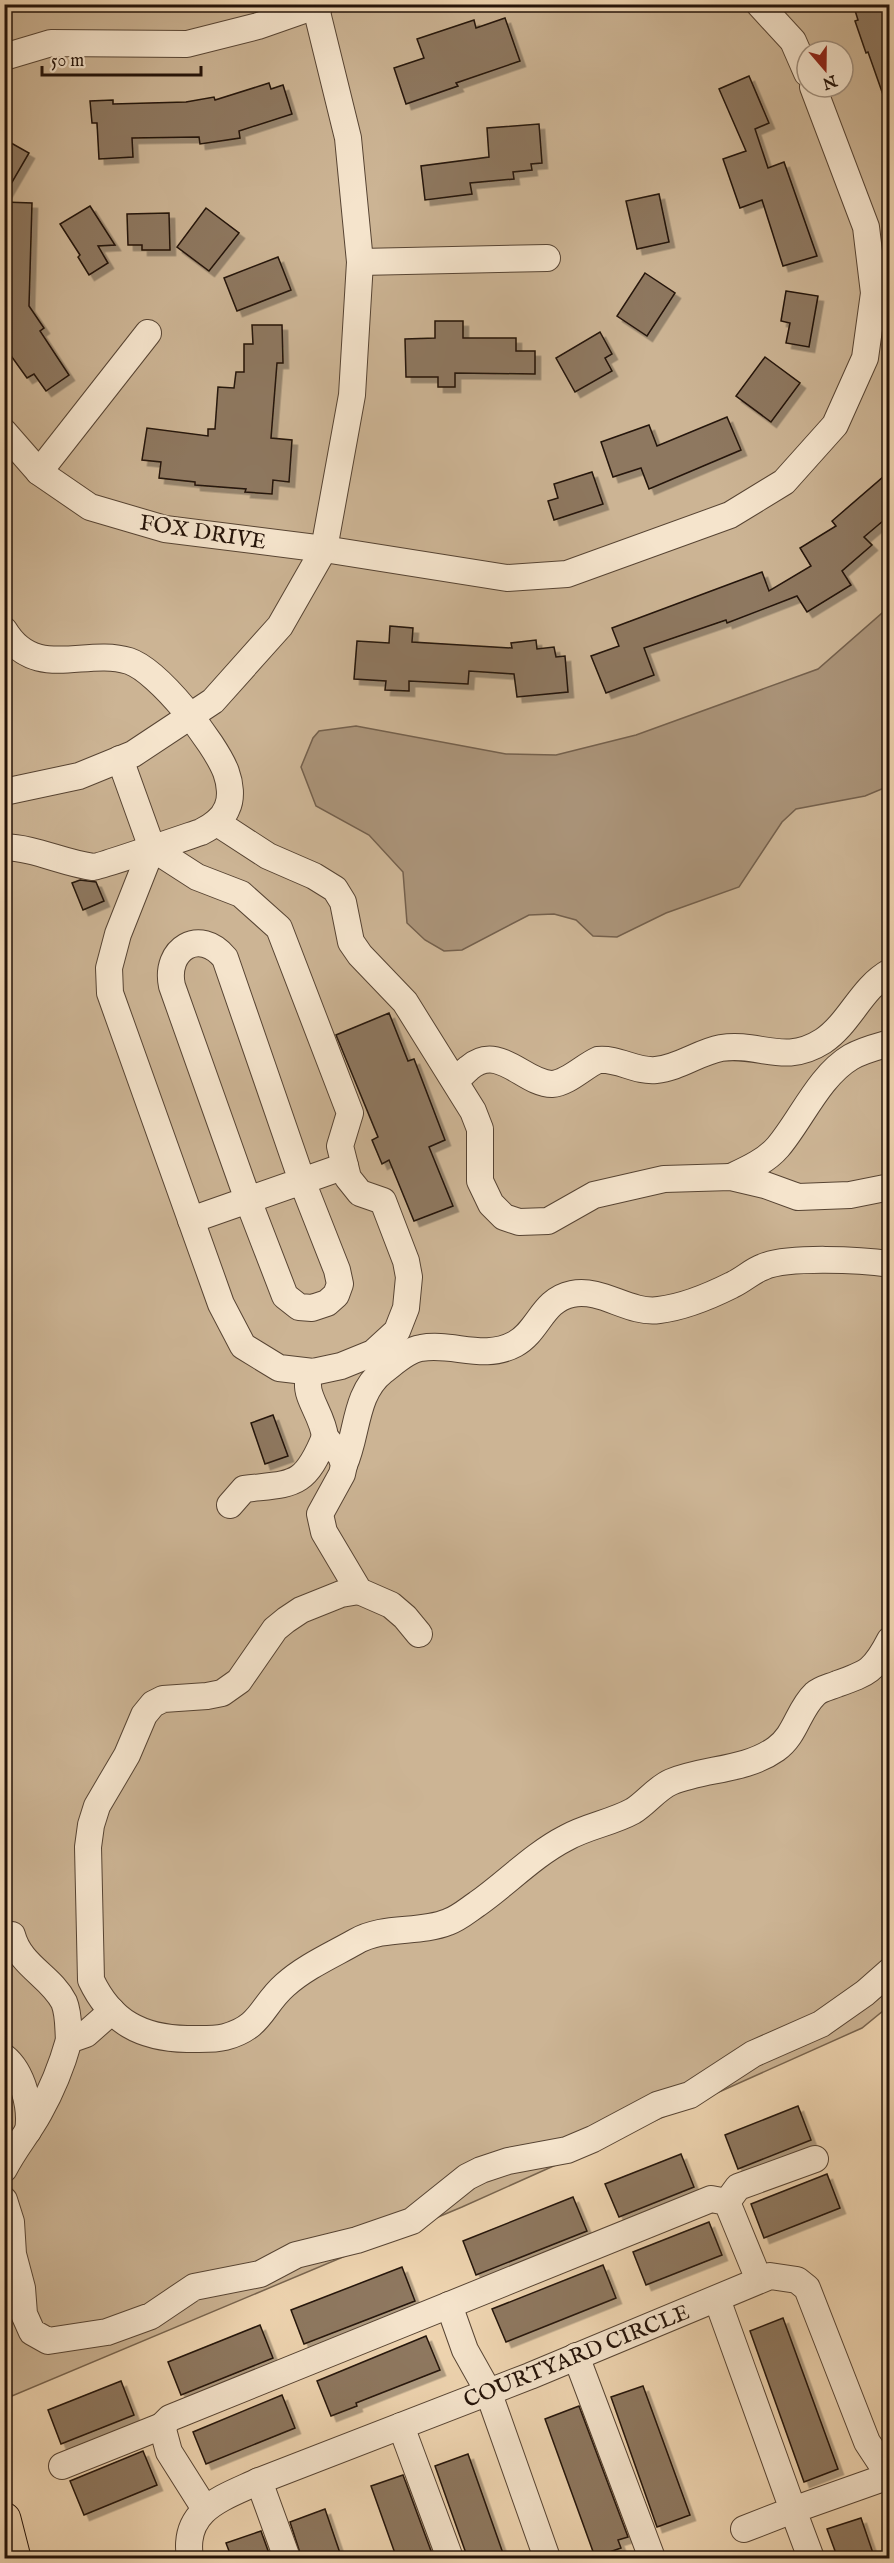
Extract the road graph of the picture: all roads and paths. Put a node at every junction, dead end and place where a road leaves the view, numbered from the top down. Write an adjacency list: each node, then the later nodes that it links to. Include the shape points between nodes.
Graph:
1 (759, 4): 3 (street)
2 (317, 5): 4 (street, via 258,26 187,44 51,43); 7 (street, via 348,138)
3 (795, 46)
4 (4, 57)
5 (818, 99): 11 (street, FOX DRIVE, via 866,227 874,293 865,358 835,425 784,482 730,515 567,574 507,578)
6 (548, 258): 7 (street)
7 (360, 262): 11 (street, via 352,395)
8 (148, 333): 10 (street)
9 (4, 432): 10 (street, FOX DRIVE)
10 (39, 472): 11 (street, FOX DRIVE, via 90,507 165,529)
11 (324, 549): 13 (street, via 280,626 213,701)
12 (4, 630): 13 (street, via 13,644 40,659 128,661 147,670)
13 (190, 717): 14 (street); 16 (street, via 226,772 228,808)
14 (120, 759): 15 (street, via 79,776); 18 (street)
15 (4, 792)
16 (218, 821): 18 (street, via 202,831); 20 (street, via 268,856 335,889 343,902 351,942)
17 (4, 847): 18 (street, via 95,867)
18 (152, 848): 24 (street, via 197,876 241,894 279,928 350,1113 340,1146); 29 (street, via 118,934 109,968 110,993)
19 (890, 972): 22 (street, via 874,982 831,1034 797,1052 719,1049 657,1070 598,1060 555,1084 536,1080 513,1066)
20 (405, 1002): 22 (street, via 423,1025 455,1050 474,1060); 23 (street)
21 (890, 1043): 25 (street, via 848,1059 834,1071 777,1148)
22 (492, 1060): 23 (street, via 470,1067)
23 (455, 1081): 25 (street, via 480,1129 480,1180 491,1204 504,1216 519,1222 548,1221 594,1196 664,1179)
24 (345, 1166): 26 (street); 29 (street, via 348,1178 360,1193 383,1201 409,1277 406,1308 397,1331 373,1353 341,1366 313,1372 279,1368 243,1346 221,1304)
25 (731, 1177): 27 (street, via 798,1197 850,1195)
26 (302, 1181): 28 (street); 28 (street, via 340,1284 327,1303 299,1307 285,1296); 28 (street, via 225,958 206,942 192,944 172,960 172,986)
27 (890, 1187)
28 (248, 1200): 29 (street)
29 (191, 1220)
30 (890, 1264): 33 (street, via 860,1260 783,1262 765,1266 686,1304 658,1310 640,1309 596,1293 569,1295 546,1308 515,1344 496,1351 434,1347 410,1351 368,1386)
31 (308, 1384): 32 (street, via 323,1422)
32 (324, 1437): 33 (street); 34 (street, via 308,1472 279,1486 244,1489)
33 (344, 1465): 35 (street, via 324,1504 321,1524)
34 (230, 1505)
35 (359, 1591): 36 (street, via 391,1605); 40 (street, via 341,1593 286,1620 275,1629 240,1681 222,1693 163,1699 144,1715 127,1755 97,1806 89,1836 91,1980 99,1998)
36 (419, 1634)
37 (890, 1640): 40 (street, via 867,1673 815,1694 790,1735 777,1748 739,1765 666,1784 626,1814 564,1839 449,1922 380,1931 358,1940 283,1986 253,2025 239,2032 223,2038 154,2036 131,2026)
38 (12, 1935): 41 (street, via 20,1954 64,2001)
39 (890, 1971): 46 (street, via 821,2024 753,2054 690,2095 657,2105 567,2150 481,2170 412,2221 296,2255 260,2274 194,2287 151,2316 107,2332 48,2341 32,2332 24,2314 11,2222)
40 (112, 2011): 41 (street, via 86,2034)
41 (69, 2040): 43 (street, via 54,2084)
42 (4, 2057): 43 (street, via 12,2063 28,2106)
43 (28, 2131): 45 (street)
44 (814, 2159): 47 (street, via 738,2187)
45 (4, 2169)
46 (4, 2200)
47 (727, 2202): 48 (street); 50 (street, via 711,2199)
48 (759, 2280): 49 (street, COURTYARD CIRCLE); 56 (street, COURTYARD CIRCLE, via 785,2277 807,2288 867,2442)
49 (717, 2299): 51 (street, COURTYARD CIRCLE); 59 (street)
50 (449, 2305): 52 (street, via 465,2350); 53 (street, via 170,2418)
51 (576, 2356): 52 (street, COURTYARD CIRCLE); 67 (street)
52 (488, 2391): 54 (street, COURTYARD CIRCLE); 66 (street)
53 (162, 2426): 55 (street); 58 (street, via 169,2452)
54 (401, 2426): 57 (street, COURTYARD CIRCLE); 65 (street)
55 (62, 2466)
56 (889, 2476): 59 (street)
57 (259, 2481): 58 (street, COURTYARD CIRCLE); 64 (street)
58 (205, 2509): 63 (street, via 190,2533)
59 (793, 2510): 61 (street); 68 (street)
60 (4, 2519): 62 (main road)
61 (744, 2529)
62 (14, 2559)
63 (190, 2559)
64 (287, 2559)
65 (450, 2559)
66 (547, 2559)
67 (652, 2559)
68 (812, 2559)

